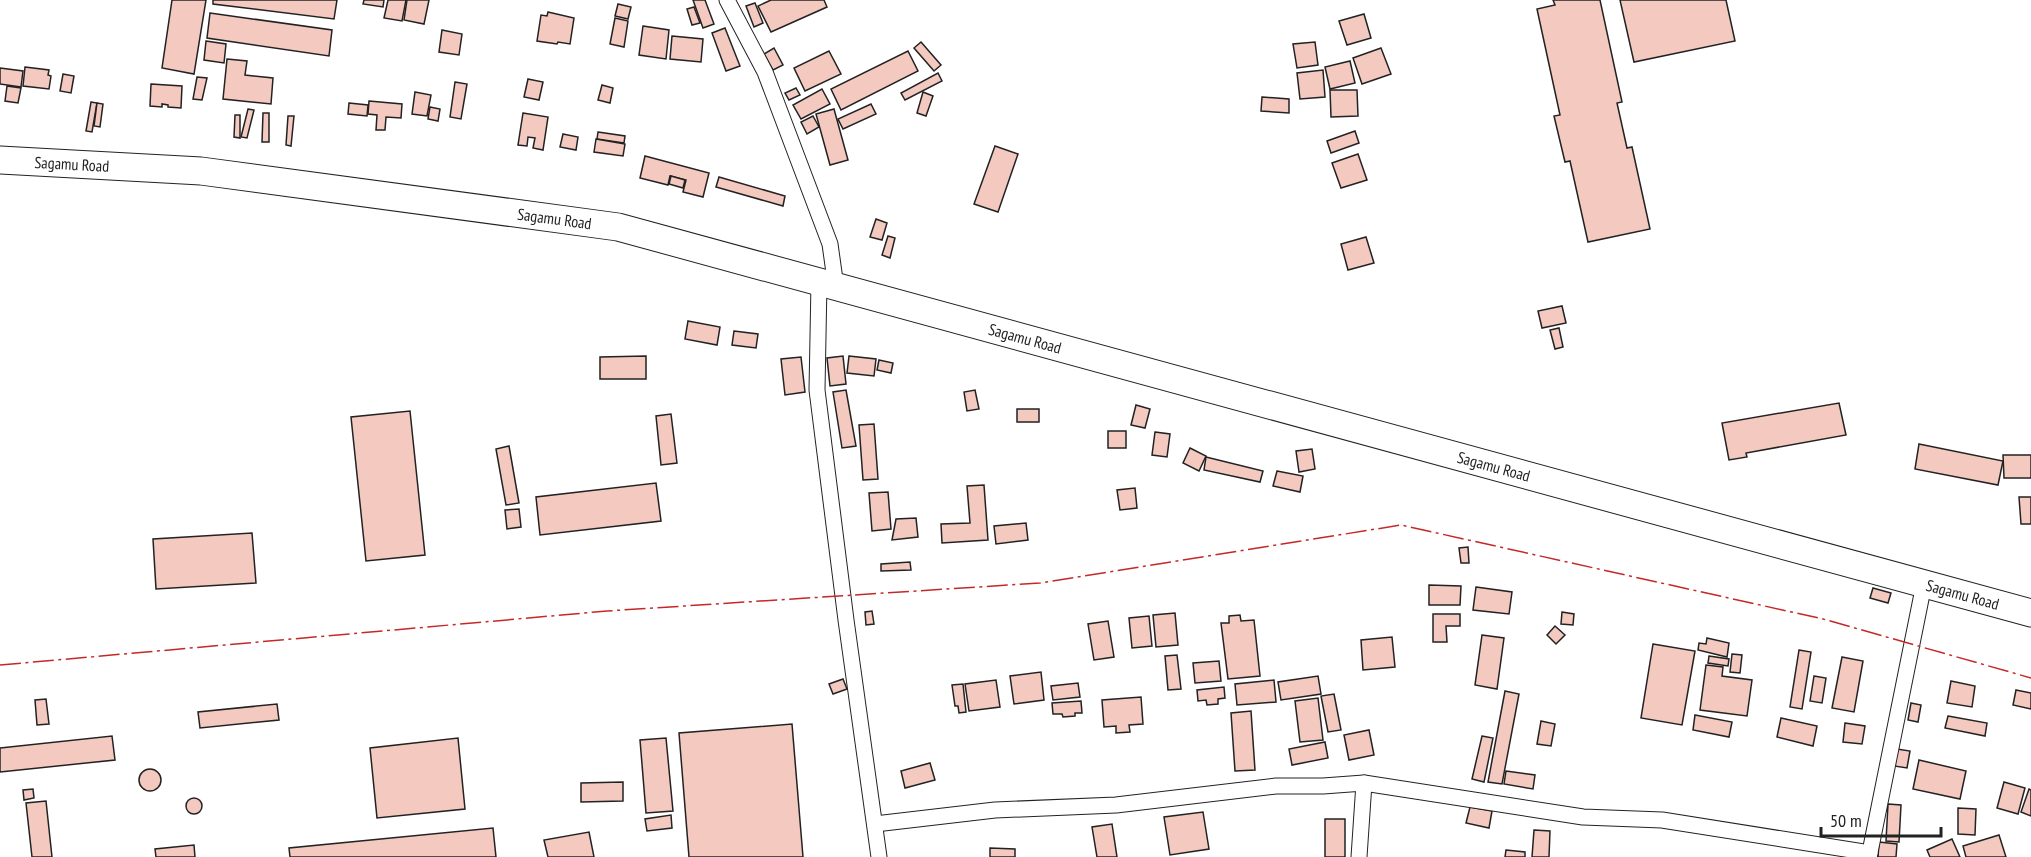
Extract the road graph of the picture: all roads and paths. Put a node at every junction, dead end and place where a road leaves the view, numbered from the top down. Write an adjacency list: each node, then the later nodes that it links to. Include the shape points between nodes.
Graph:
1 (727, 0): 3 (street, via 765,72 830,244)
2 (0, 160): 3 (highway, Sagamu Road, via 201,171 618,227)
3 (828, 285): 4 (highway, Sagamu Road); 7 (street, via 818,390)
4 (1924, 584): 5 (highway, Sagamu Road); 8 (street)
5 (2031, 613)
6 (1364, 783): 7 (street, via 1276,786 1116,805 995,810); 8 (street, via 1583,817 1662,820); 10 (street)
7 (875, 824): 9 (street)
8 (1869, 855)
9 (879, 857)
10 (1359, 857)

